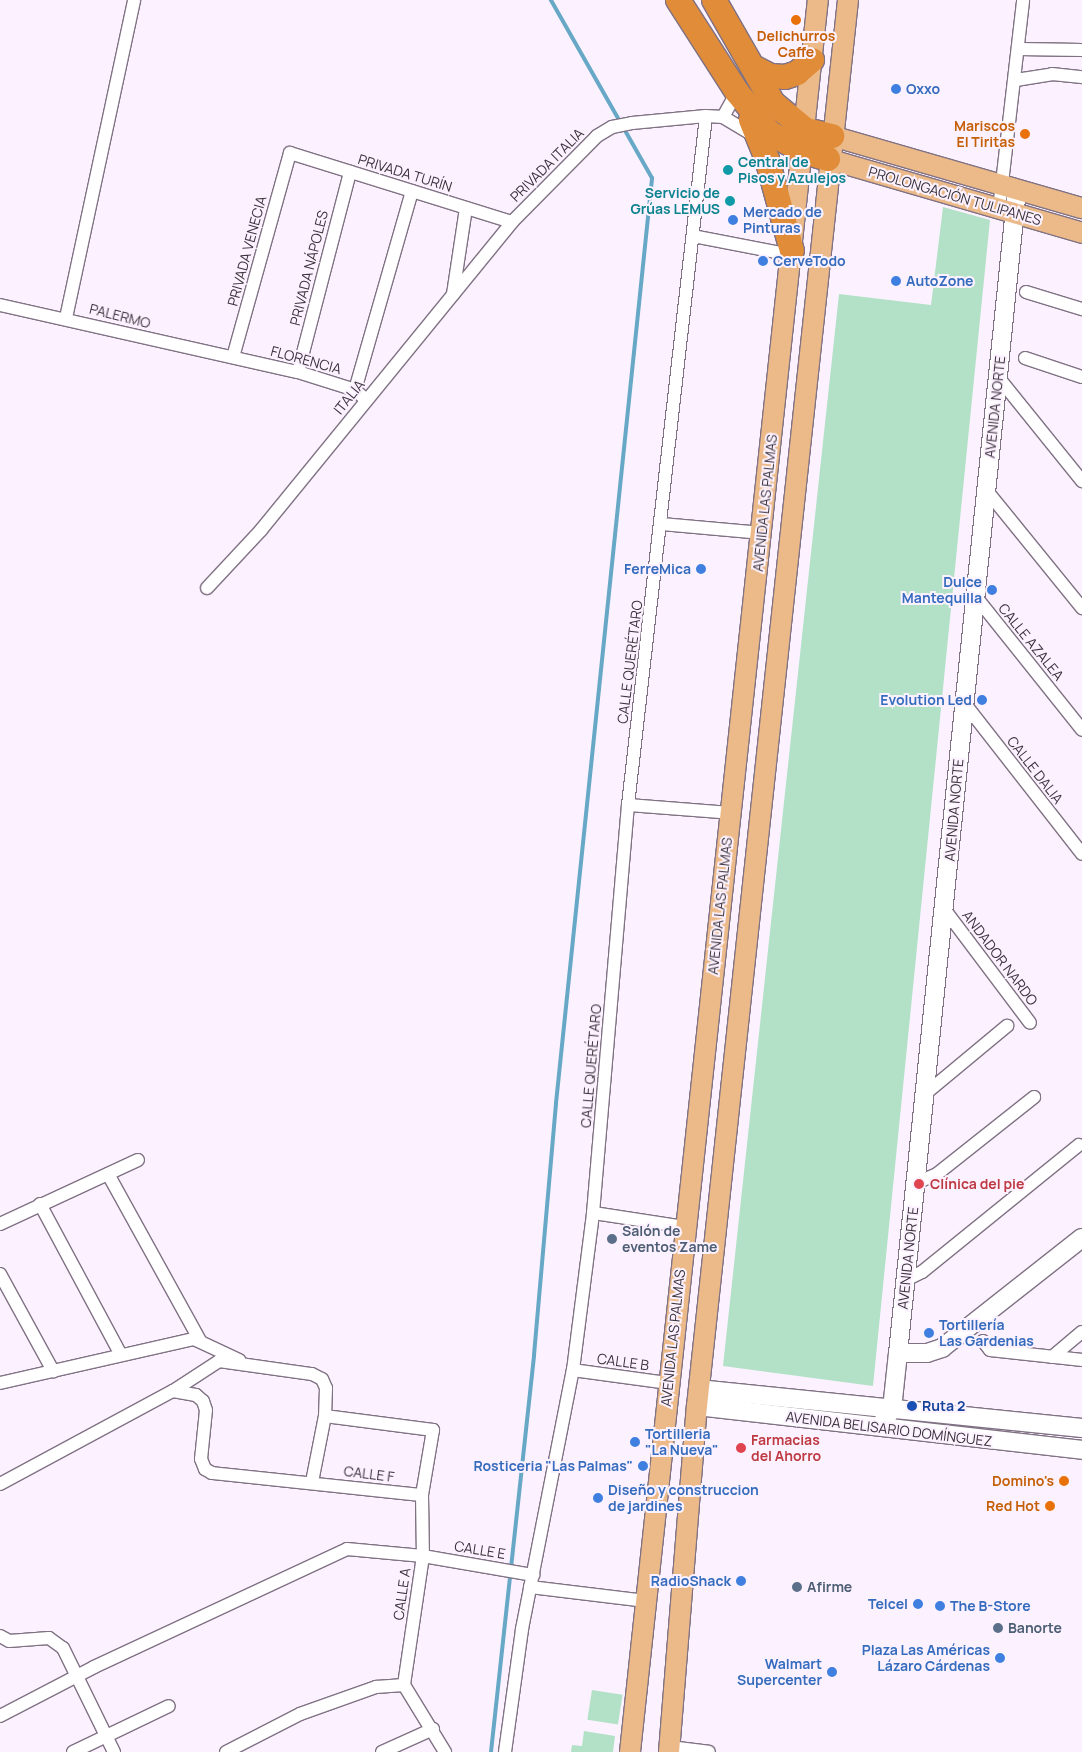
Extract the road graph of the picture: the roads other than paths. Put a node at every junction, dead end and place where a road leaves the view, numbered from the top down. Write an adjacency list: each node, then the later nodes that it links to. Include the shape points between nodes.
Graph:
1 (134, 0): 37 (street)
2 (678, 0): 9 (highway)
3 (714, 0): 7 (highway)
4 (818, 0): 11 (main road, AVENIDA LAS PALMAS)
5 (848, 0): 18 (main road, AVENIDA LAS PALMAS)
6 (1023, 0): 8 (street)
7 (737, 35): 9 (highway); 12 (highway)
8 (1019, 48): 10 (street); 14 (street)
9 (712, 50): 15 (highway)
10 (1082, 50)
11 (812, 60): 12 (highway, via 797,73 785,77 771,76); 20 (main road, AVENIDA LAS PALMAS)
12 (755, 68): 20 (highway, via 772,103)
13 (1082, 78): 14 (street, via 1052,74)
14 (1016, 80): 24 (street)
15 (737, 92): 17 (street); 19 (highway); 20 (highway, via 770,133)
16 (706, 116): 17 (street, PRIVADA ITALIA); 29 (street, PRIVADA ITALIA, via 612,127 597,136); 31 (street, CALLE QUERÉTARO)
17 (723, 117): 19 (street, PRIVADA ITALIA)
18 (832, 136): 20 (highway); 22 (main road, AVENIDA LAS PALMAS); 24 (main road, PROLONGACIÓN TULIPANES)
19 (761, 140): 32 (highway)
20 (805, 141): 22 (highway); 32 (main road, AVENIDA LAS PALMAS)
21 (290, 153): 23 (street, PRIVADA TURÍN); 38 (street, PRIVADA VENECIA)
22 (828, 159): 28 (main road, PROLONGACIÓN TULIPANES); 87 (main road, AVENIDA LAS PALMAS)
23 (350, 172): 25 (street, PRIVADA TURÍN); 40 (street, PRIVADA NÁPOLES)
24 (1010, 188): 27 (main road, PROLONGACIÓN TULIPANES); 28 (street, AVENIDA NORTE)
25 (412, 191): 26 (street, PRIVADA TURÍN); 43 (street)
26 (466, 208): 29 (street, PRIVADA TURÍN); 34 (street)
27 (1082, 208)
28 (1007, 212): 30 (main road, PROLONGACIÓN TULIPANES); 42 (street, AVENIDA NORTE)
29 (512, 222): 34 (street, ITALIA)
30 (1082, 233)
31 (693, 236): 32 (street); 47 (street, CALLE QUERÉTARO)
32 (792, 253): 48 (main road, AVENIDA LAS PALMAS)
33 (1026, 292): 36 (street)
34 (452, 296): 44 (street, ITALIA)
35 (0, 305): 37 (street, PALERMO)
36 (1082, 309)
37 (66, 318): 38 (street, PALERMO)
38 (234, 358): 40 (street, FLORENCIA)
39 (1025, 358): 41 (street)
40 (298, 372): 43 (street, FLORENCIA)
41 (1082, 377)
42 (998, 378): 45 (street); 46 (street, AVENIDA NORTE)
43 (355, 390): 44 (street, FLORENCIA)
44 (366, 400): 49 (street, ITALIA, via 260,530)
45 (1082, 481)
46 (987, 491): 50 (street, AVENIDA NORTE); 51 (street)
47 (662, 524): 48 (street); 54 (street, CALLE QUERÉTARO)
48 (762, 534): 55 (main road, AVENIDA LAS PALMAS)
49 (207, 588)
50 (976, 597): 52 (street, AVENIDA NORTE); 53 (street, CALLE AZALEA)
51 (1082, 608)
52 (965, 704): 56 (street, CALLE DALIA); 57 (street, AVENIDA NORTE)
53 (1082, 730)
54 (628, 805): 55 (street); 67 (street, CALLE QUERÉTARO)
55 (731, 813): 69 (main road, AVENIDA LAS PALMAS)
56 (1082, 854)
57 (945, 910): 58 (street, ANDADOR NARDO); 60 (street, AVENIDA NORTE)
58 (1030, 1023)
59 (1007, 1026): 60 (street)
60 (925, 1094): 65 (street, AVENIDA NORTE)
61 (1034, 1097): 65 (street, via 937,1174)
62 (1079, 1144): 72 (street, via 922,1272)
63 (138, 1160): 64 (street)
64 (108, 1174): 66 (street); 74 (street)
65 (916, 1183): 72 (street, AVENIDA NORTE)
66 (40, 1204): 68 (street); 77 (street)
67 (593, 1213): 69 (street); 81 (street, CALLE QUERÉTARO)
68 (0, 1224)
69 (685, 1227): 84 (main road, AVENIDA LAS PALMAS)
70 (1082, 1238): 76 (street, via 942,1348 927,1353)
71 (0, 1274): 82 (street)
72 (906, 1280): 76 (street, AVENIDA NORTE)
73 (1082, 1332): 78 (street)
74 (200, 1340): 77 (street, via 177,1341); 80 (street)
75 (983, 1341): 78 (street, via 990,1350)
76 (898, 1352): 88 (street, AVENIDA NORTE)
77 (121, 1355): 82 (street)
78 (1052, 1357): 79 (street)
79 (1082, 1360)
80 (250, 1366): 85 (street, via 219,1361); 90 (street, via 312,1374 322,1379 326,1388)
81 (574, 1370): 84 (street, CALLE B); 98 (street, CALLE QUERÉTARO)
82 (53, 1371): 83 (street)
83 (0, 1383)
84 (668, 1383): 99 (main road, AVENIDA LAS PALMAS)
85 (173, 1391): 94 (street, CALLE F, via 196,1395 203,1401 206,1410 201,1459 205,1469 212,1473); 95 (street)
86 (761, 1396): 87 (street, AVENIDA BELISARIO DOMÍNGUEZ); 88 (street, AVENIDA BELISARIO DOMÍNGUEZ); 89 (street)
87 (697, 1398): 89 (street, AVENIDA BELISARIO DOMÍNGUEZ); 107 (main road, AVENIDA LAS PALMAS)
88 (892, 1409): 91 (street, AVENIDA NORTE); 92 (street, AVENIDA BELISARIO DOMÍNGUEZ)
89 (760, 1414): 91 (street, AVENIDA BELISARIO DOMÍNGUEZ)
90 (325, 1416): 94 (street); 96 (street, CALLE A, via 433,1430)
91 (880, 1426): 93 (street, AVENIDA BELISARIO DOMÍNGUEZ)
92 (1082, 1428)
93 (1082, 1450)
94 (312, 1482): 96 (street, CALLE F)
95 (0, 1484)
96 (422, 1495): 97 (street, CALLE A)
97 (423, 1556): 98 (street, CALLE E, via 517,1571); 101 (street, CALLE E, via 346,1549 333,1553); 102 (street, CALLE A)
98 (531, 1581): 99 (street, CALLE E); 113 (street, CALLE QUERÉTARO)
99 (646, 1601): 114 (main road, AVENIDA LAS PALMAS)
100 (0, 1636): 101 (street, via 9,1641 49,1638 63,1648)
101 (78, 1675): 104 (street, CALLE E); 106 (street)
102 (404, 1685): 105 (street); 110 (street, via 376,1687 300,1714)
103 (169, 1706): 106 (street)
104 (0, 1716)
105 (433, 1729): 111 (street); 112 (street)
106 (105, 1736): 108 (street); 109 (street)
107 (670, 1749): 115 (street)
108 (72, 1752)
109 (114, 1752)
110 (226, 1752)
111 (382, 1752)
112 (444, 1752)
113 (505, 1752)
114 (630, 1752)
115 (709, 1752)

